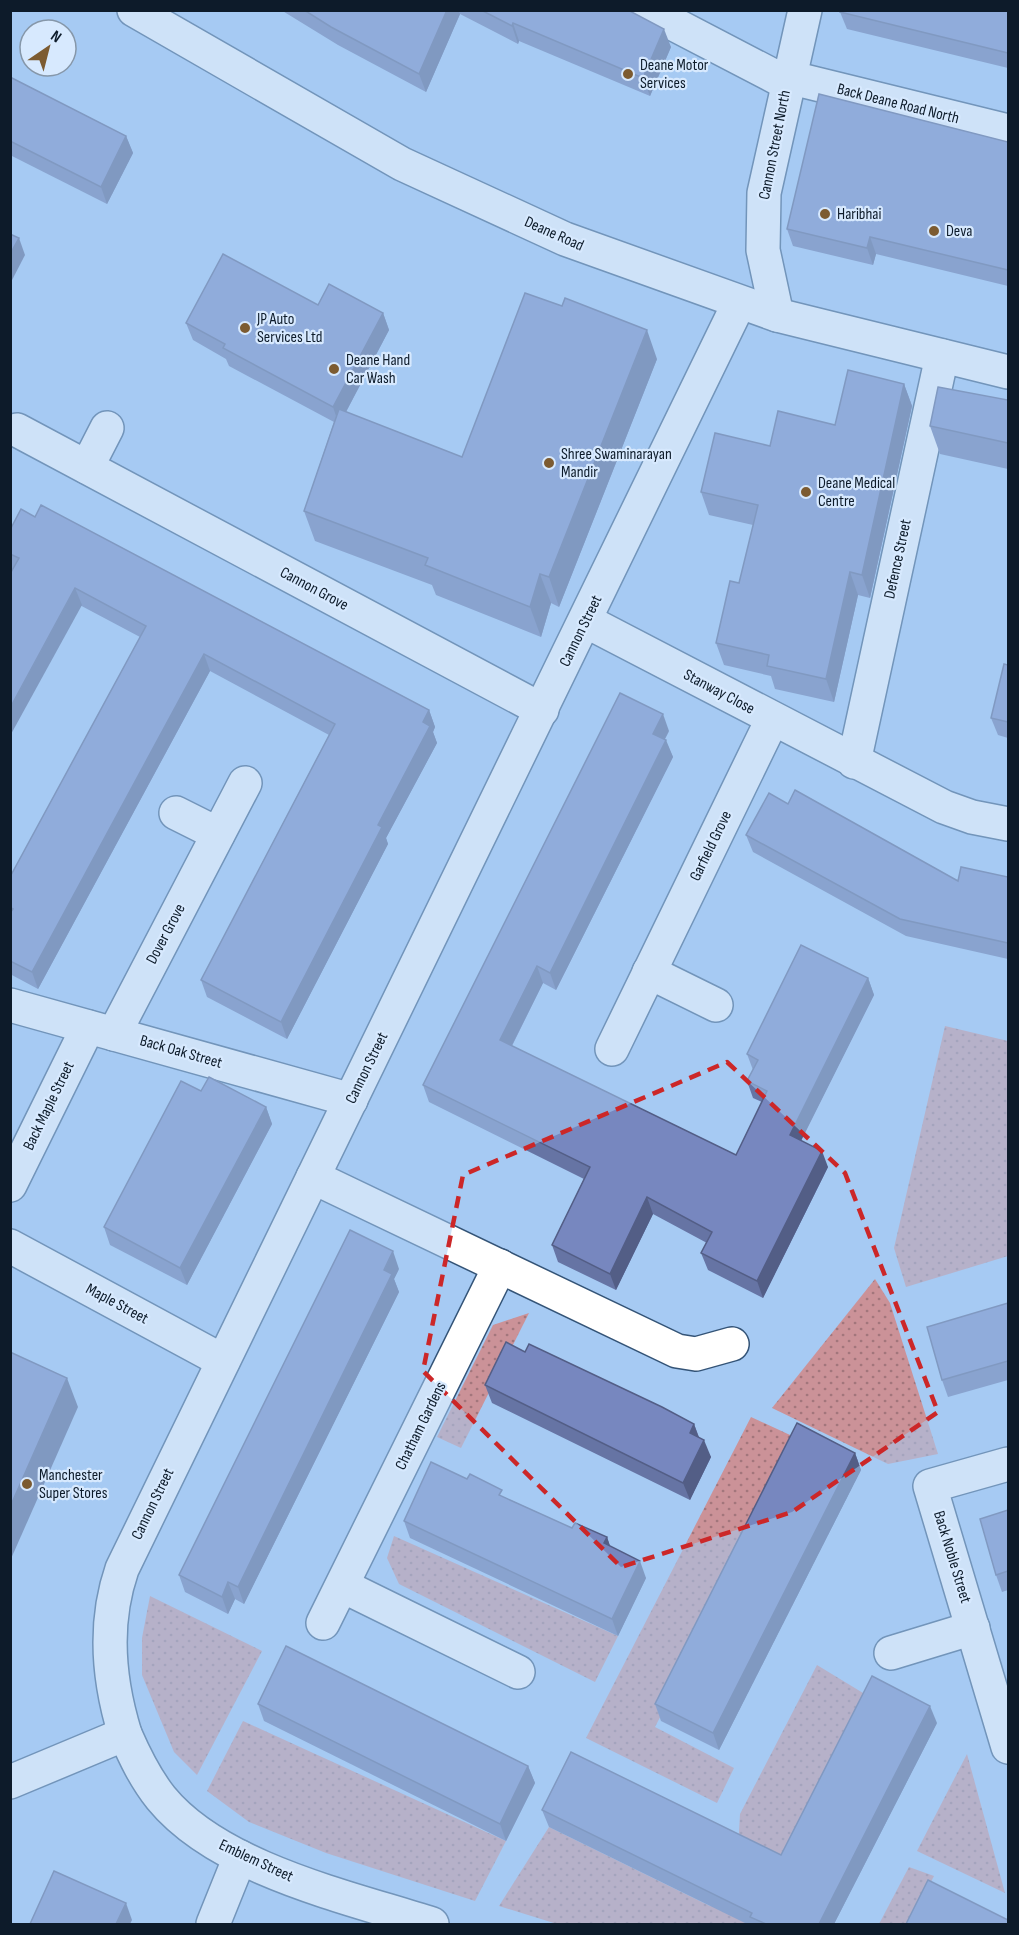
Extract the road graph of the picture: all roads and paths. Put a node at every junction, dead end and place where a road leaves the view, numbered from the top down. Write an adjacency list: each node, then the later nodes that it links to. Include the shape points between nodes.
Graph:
1 (134, 10): 6 (street, Deane Road, via 412,169 573,243)
2 (647, 10): 4 (street, Back Deane Road North)
3 (805, 10): 4 (street, Cannon Street North)
4 (788, 80): 5 (street, Back Deane Road North); 7 (street, Cannon Street North, via 764,193 763,250)
5 (1008, 130)
6 (739, 303): 7 (street, Deane Road); 13 (street, Cannon Street)
7 (777, 315): 8 (street, Deane Road)
8 (942, 356): 9 (street, Deane Road); 16 (street, Defence Street)
9 (1008, 372)
10 (107, 428): 12 (street)
11 (17, 430): 12 (street, Cannon Grove)
12 (87, 467): 14 (street, Cannon Grove)
13 (586, 621): 14 (street, Cannon Street); 15 (street, Stanway Close)
14 (542, 710): 26 (street, Cannon Street)
15 (772, 720): 16 (street, Stanway Close); 21 (street, Garfield Grove)
16 (854, 762): 19 (street, Stanway Close, via 944,807)
17 (245, 783): 20 (street, Dover Grove)
18 (176, 813): 20 (street)
19 (1008, 824)
20 (218, 834): 24 (street, Dover Grove)
21 (649, 972): 23 (street); 25 (street, Garfield Grove)
22 (10, 1005): 24 (street, Back Oak Street)
23 (716, 1005)
24 (101, 1030): 26 (street, Back Oak Street); 28 (street, Back Maple Street)
25 (612, 1049)
26 (351, 1100): 27 (street, Cannon Street)
27 (313, 1177): 30 (street); 32 (street, Cannon Street)
28 (10, 1185)
29 (10, 1246): 32 (street, Maple Street)
30 (500, 1266): 31 (street, via 677,1351 696,1354); 34 (street, Chatham Gardens)
31 (732, 1344)
32 (223, 1361): 40 (street, Cannon Street, via 115,1589 110,1665 114,1699)
33 (1008, 1464): 36 (street, Back Noble Street, via 930,1485)
34 (343, 1586): 35 (street, Chatham Gardens); 38 (street)
35 (323, 1623)
36 (973, 1628): 37 (street); 39 (street, Back Noble Street)
37 (891, 1653)
38 (518, 1672)
39 (998, 1674): 41 (street, Back Noble Street)
40 (125, 1734): 42 (street); 43 (street, Emblem Street, via 140,1768 162,1799 189,1825)
41 (1008, 1747)
42 (10, 1782)
43 (240, 1857): 44 (street); 45 (street, Emblem Street)
44 (213, 1924)
45 (432, 1924)

